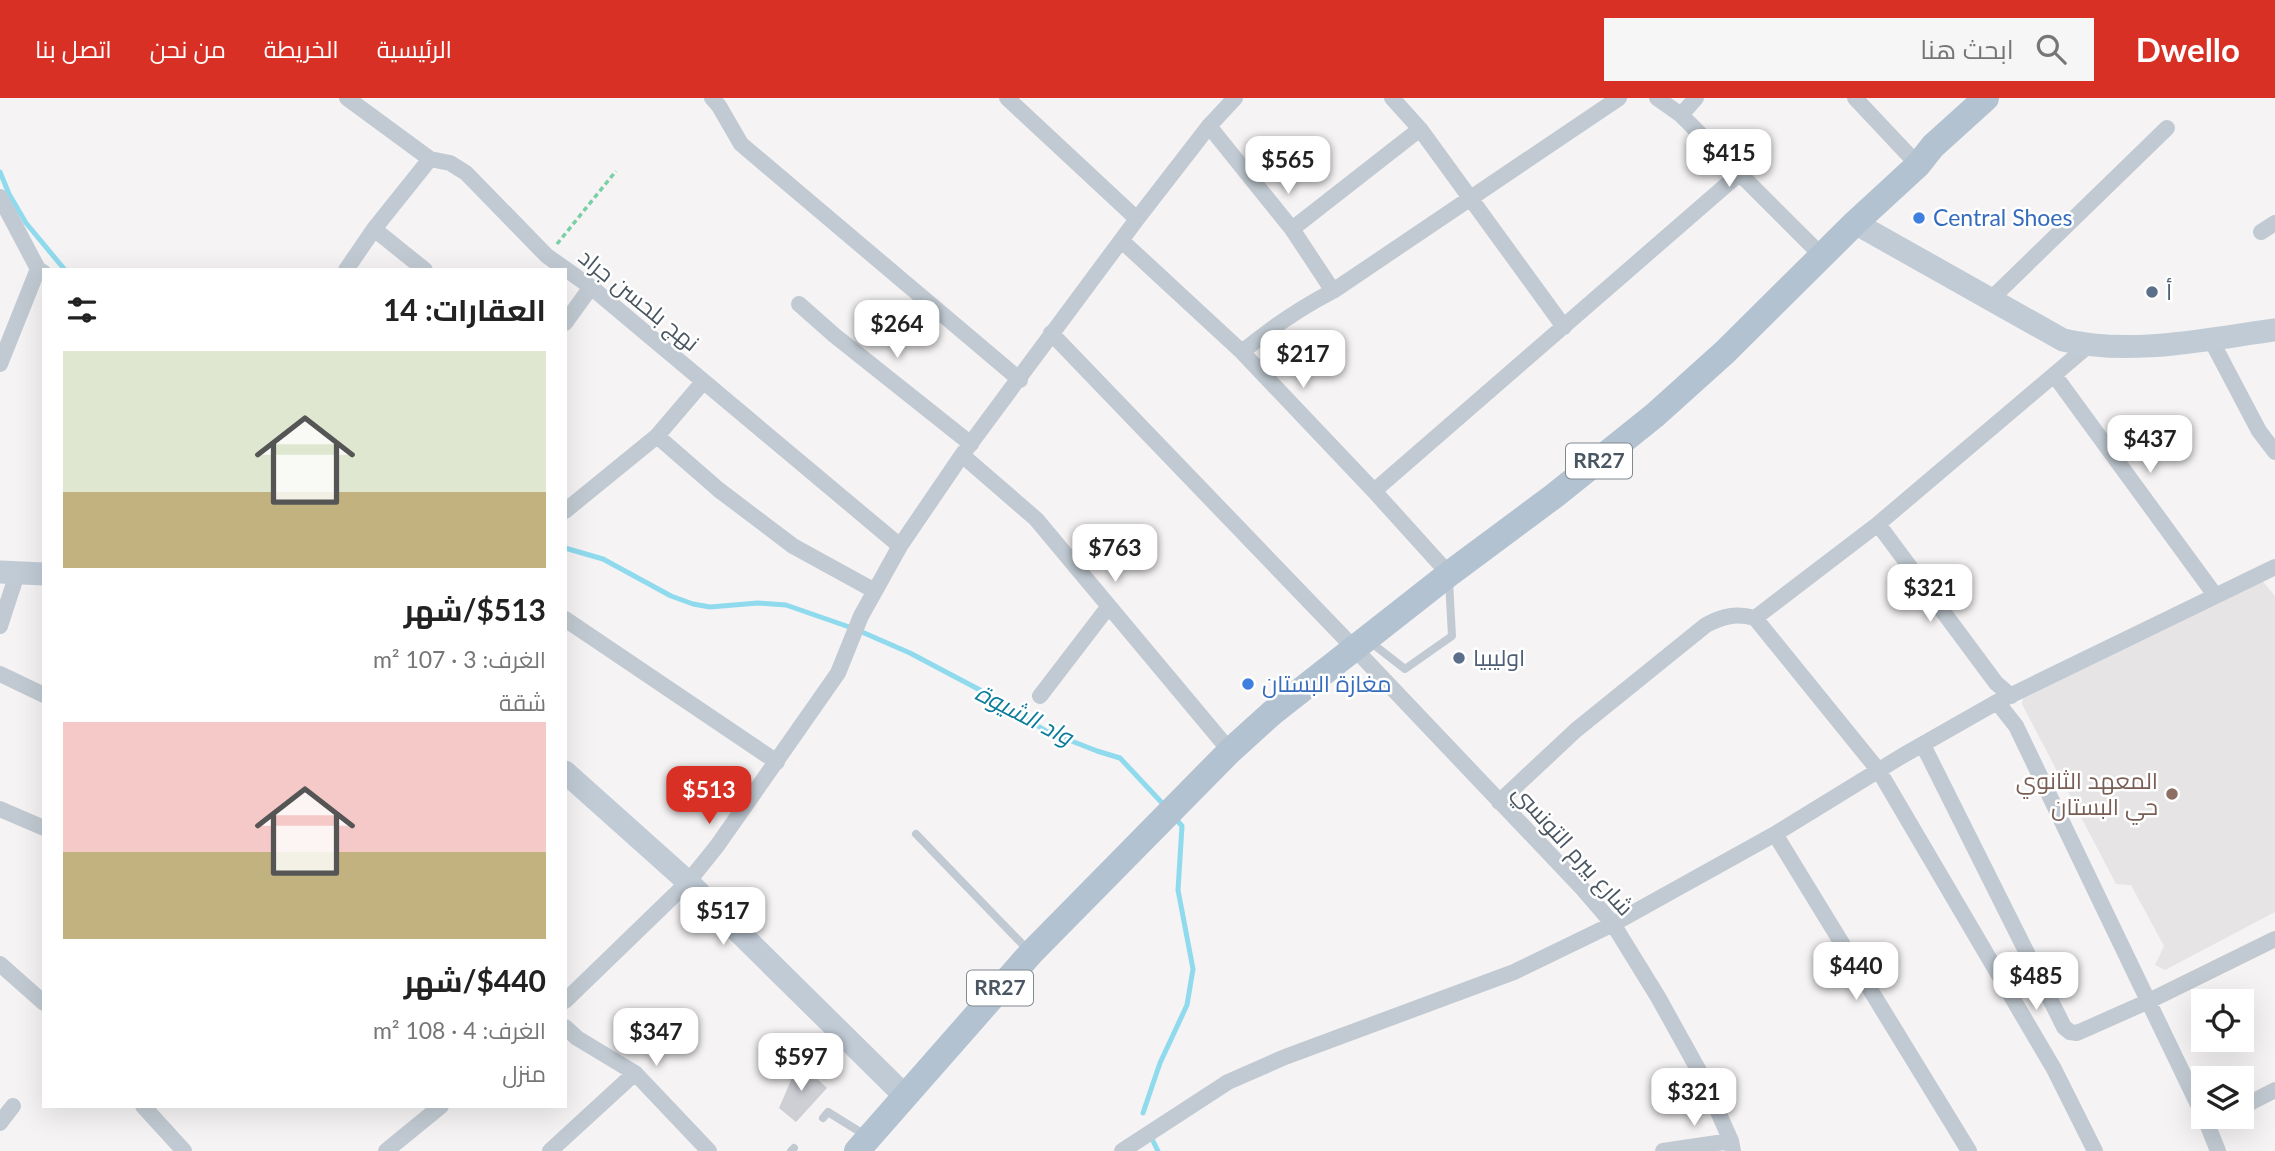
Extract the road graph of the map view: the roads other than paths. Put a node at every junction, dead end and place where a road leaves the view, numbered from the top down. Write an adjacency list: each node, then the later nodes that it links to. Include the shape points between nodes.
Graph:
1 (347, 98): 15 (street, نهج بلحسن جراد)
2 (712, 98): 44 (street, via 740,144)
3 (1007, 98): 20 (street)
4 (1392, 98): 14 (street)
5 (1619, 98): 19 (street)
6 (1657, 98): 11 (street)
7 (1696, 98): 11 (street)
8 (1855, 98): 16 (street)
9 (1230, 100): 12 (street)
10 (1975, 101): 16 (main road, RR27)
11 (1681, 115): 17 (street)
12 (1209, 126): 20 (street); 23 (street)
13 (2167, 128): 33 (street)
14 (1420, 129): 19 (street); 23 (street)
15 (430, 159): 22 (street); 28 (street, نهج بلحسن جراد, via 450,163 466,173)
16 (1918, 165): 21 (main road, RR27)
17 (1739, 174): 25 (street); 36 (street)
18 (0, 197): 30 (street)
19 (1471, 199): 32 (street); 36 (street)
20 (1138, 219): 24 (street)
21 (1855, 223): 25 (main road, RR27); 33 (street)
22 (374, 229): 26 (street); 27 (street)
23 (1292, 229): 32 (street)
24 (1122, 241): 38 (street); 41 (street)
25 (1822, 256): 55 (main road, RR27, via 1655,415)
26 (347, 268)
27 (423, 268)
28 (564, 268)
29 (567, 270): 31 (street, نهج بلحسن جراد)
30 (41, 271): 42 (street)
31 (591, 287): 35 (street); 45 (street, نهج بلحسن جراد)
32 (1334, 291): 41 (street, via 1300,308)
33 (1990, 300): 40 (street, via 2063,340)
34 (799, 304): 47 (street)
35 (567, 320)
36 (1563, 327): 49 (street)
37 (2275, 330): 39 (street)
38 (1051, 334): 44 (street); 62 (street, شارع بيرم التونسي)
39 (2210, 338): 40 (street); 48 (street)
40 (2088, 346): 43 (street)
41 (1242, 352): 49 (street)
42 (0, 364)
43 (2055, 376): 51 (street); 57 (street)
44 (1020, 380): 47 (street)
45 (703, 382): 46 (street); 52 (street, نهج بلحسن جراد)
46 (657, 436): 50 (street); 56 (street, via 793,546)
47 (967, 449): 52 (street); 58 (street, via 1036,519)
48 (2275, 452)
49 (1374, 491): 55 (street)
50 (567, 509)
51 (1878, 524): 59 (street); 66 (street)
52 (900, 546): 56 (street)
53 (2275, 567): 57 (street)
54 (29, 572): 61 (street)
55 (1449, 574): 62 (main road, RR27); 62 (lane, via 1452,636 1405,669)
56 (875, 592): 69 (street, via 838,673)
57 (2215, 595): 66 (street)
58 (1109, 606): 65 (street); 68 (street)
59 (1755, 618): 70 (street); 72 (street, via 1727,615 1706,625 1576,730)
60 (567, 620): 69 (street)
61 (0, 626)
62 (1360, 643): 68 (main road, RR27); 72 (street, شارع بيرم التونسي)
63 (0, 674): 64 (street)
64 (42, 694)
65 (1040, 696)
66 (2004, 699): 67 (street); 84 (street)
67 (1923, 745): 70 (street); 84 (street, via 2064,1027 2077,1032)
68 (1230, 751): 80 (main road, RR27)
69 (777, 762): 77 (street)
70 (1879, 771): 76 (street); 106 (street, via 2053,1069)
71 (567, 774): 77 (street)
72 (1499, 802): 78 (street, شارع بيرم التونسي)
73 (0, 809): 74 (street)
74 (42, 827)
75 (916, 834): 80 (lane)
76 (1775, 834): 78 (street); 105 (street)
77 (688, 882): 82 (street); 89 (street)
78 (1613, 924): 98 (street, شارع بيرم التونسي, via 1704,1080); 103 (street, via 1514,972 1228,1082)
79 (2275, 939): 84 (street)
80 (1031, 953): 89 (main road, RR27)
81 (0, 964): 83 (street)
82 (567, 999)
83 (42, 1001)
84 (2150, 1001): 87 (street)
85 (567, 1029): 86 (street)
86 (635, 1073): 101 (street); 102 (street)
87 (2191, 1082)
88 (2275, 1090): 90 (street)
89 (905, 1096): 97 (main road, RR27)
90 (2254, 1101)
91 (13, 1106): 95 (street)
92 (145, 1108): 99 (street)
93 (438, 1108): 100 (street)
94 (823, 1118): 97 (lane, via 828,1112)
95 (0, 1123)
96 (2212, 1129): 107 (street)
97 (864, 1145)
98 (1732, 1146): 104 (street)
99 (184, 1151)
100 (386, 1151)
101 (550, 1151)
102 (709, 1151)
103 (1122, 1151)
104 (1663, 1151)
105 (1969, 1151)
106 (2095, 1151)
107 (2218, 1151)

